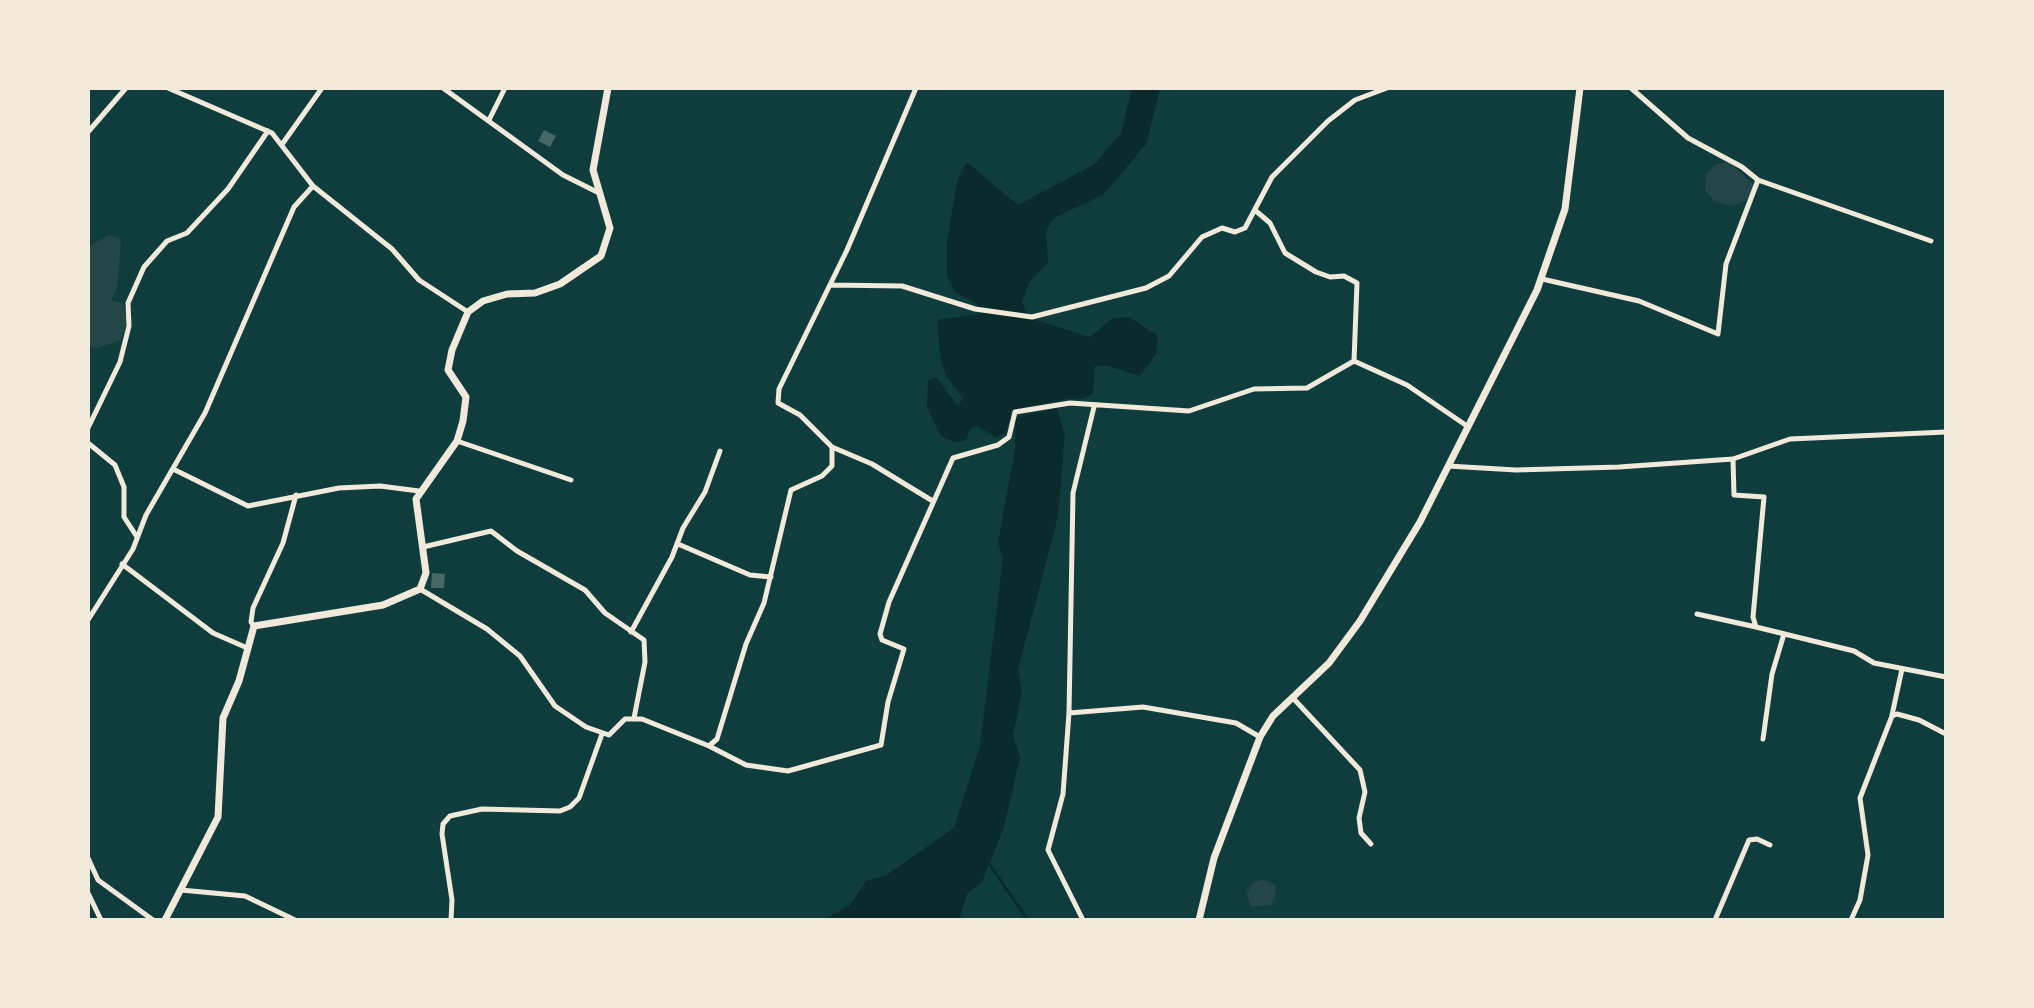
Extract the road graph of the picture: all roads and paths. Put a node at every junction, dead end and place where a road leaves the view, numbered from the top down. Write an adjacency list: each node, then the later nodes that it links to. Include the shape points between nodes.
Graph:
1 (126, 88): 13 (street)
2 (168, 88): 12 (street)
3 (322, 88): 14 (street)
4 (443, 88): 11 (street)
5 (505, 88): 11 (street)
6 (608, 88): 17 (main road, via 593,170)
7 (916, 88): 21 (street)
8 (1387, 88): 18 (street, via 1355,100 1328,121 1272,177)
9 (1580, 88): 20 (main road, via 1565,209)
10 (1631, 88): 15 (street, via 1688,138)
11 (489, 120): 17 (street, via 563,175)
12 (268, 131): 14 (street); 26 (street, via 228,189 187,233 167,241 144,267 128,303 129,326 120,362)
13 (88, 132)
14 (283, 143): 16 (street)
15 (1758, 180): 19 (street); 20 (street, via 1726,264 1718,334 1639,301)
16 (313, 186): 22 (street, via 392,249 419,280); 34 (street, via 294,207 219,385)
17 (597, 192): 22 (main road, via 610,228 601,256 560,284 483,301)
18 (1256, 211): 21 (street, via 1240,231 1222,228 1202,237 1169,276 1146,288 1032,317 975,309 902,286); 23 (street, via 1270,223 1285,253 1316,272 1357,283)
19 (1931, 241)
20 (1542, 279): 25 (main road)
21 (830, 285): 30 (street, via 778,403 800,415)
22 (468, 312): 28 (main road, via 448,370 466,397)
23 (1354, 361): 24 (street, via 1307,388 1254,389 1189,411); 25 (street, via 1407,385)
24 (1094, 407): 38 (street, via 1062,404 1015,412 1009,437 953,458); 55 (street, via 1073,493)
25 (1467, 426): 33 (main road)
26 (88, 428)
27 (1946, 432): 32 (street, via 1790,439)
28 (457, 441): 35 (street); 36 (main road)
29 (88, 443): 39 (street, via 110,459 121,476 124,517)
30 (832, 447): 38 (street); 43 (street, via 832,466 791,490)
31 (720, 451): 40 (street)
32 (1733, 459): 33 (street, via 1516,470); 48 (street, via 1734,495 1764,497)
33 (1448, 466): 54 (main road, via 1360,621 1329,663)
34 (173, 469): 37 (street, via 248,506); 39 (street)
35 (571, 480)
36 (419, 491): 37 (street, via 380,486); 41 (main road, via 416,520)
37 (296, 495): 47 (street, via 283,543 253,608)
38 (931, 500): 62 (street, via 880,634 882,640 904,649 881,745 788,771 746,765)
39 (137, 537): 42 (street)
40 (678, 544): 43 (street, via 750,575); 49 (street)
41 (423, 547): 44 (main road, via 426,573); 49 (street, via 491,531 585,590)
42 (122, 564): 46 (street); 51 (street, via 213,633)
43 (771, 577): 62 (street, via 730,704 717,739)
44 (420, 589): 47 (main road, via 383,605); 58 (street, via 487,629 520,656 555,706)
45 (1697, 614): 48 (street)
46 (88, 620)
47 (254, 626): 51 (main road)
48 (1756, 627): 50 (street)
49 (631, 632): 57 (street, via 644,640 645,651)
50 (1784, 634): 52 (street); 61 (street)
51 (245, 647): 66 (main road, via 239,681 223,718 218,817)
52 (1902, 669): 53 (street); 56 (street)
53 (1946, 677)
54 (1291, 696): 60 (main road); 63 (street, via 1360,770 1365,792 1361,833)
55 (1069, 713): 60 (street, via 1143,707 1236,723); 73 (street, via 1063,794 1048,850)
56 (1892, 716): 59 (street, via 1919,720); 76 (street, via 1860,798 1868,855)
57 (634, 718): 58 (street, via 625,719 609,735); 62 (street)
58 (602, 734): 72 (street, via 579,798 570,807 482,809 450,816 443,824)
59 (1946, 734)
60 (1260, 737): 74 (main road, via 1214,858)
61 (1763, 739)
62 (709, 746)
63 (1371, 844)
64 (1770, 845): 75 (street, via 1749,840)
65 (88, 858): 69 (street, via 98,880)
66 (181, 890): 70 (main road); 71 (street, via 245,896)
67 (88, 893): 68 (street)
68 (101, 920)
69 (153, 920)
70 (165, 920)
71 (295, 920)
72 (451, 920)
73 (1083, 920)
74 (1199, 920)
75 (1715, 920)
76 (1851, 920)

